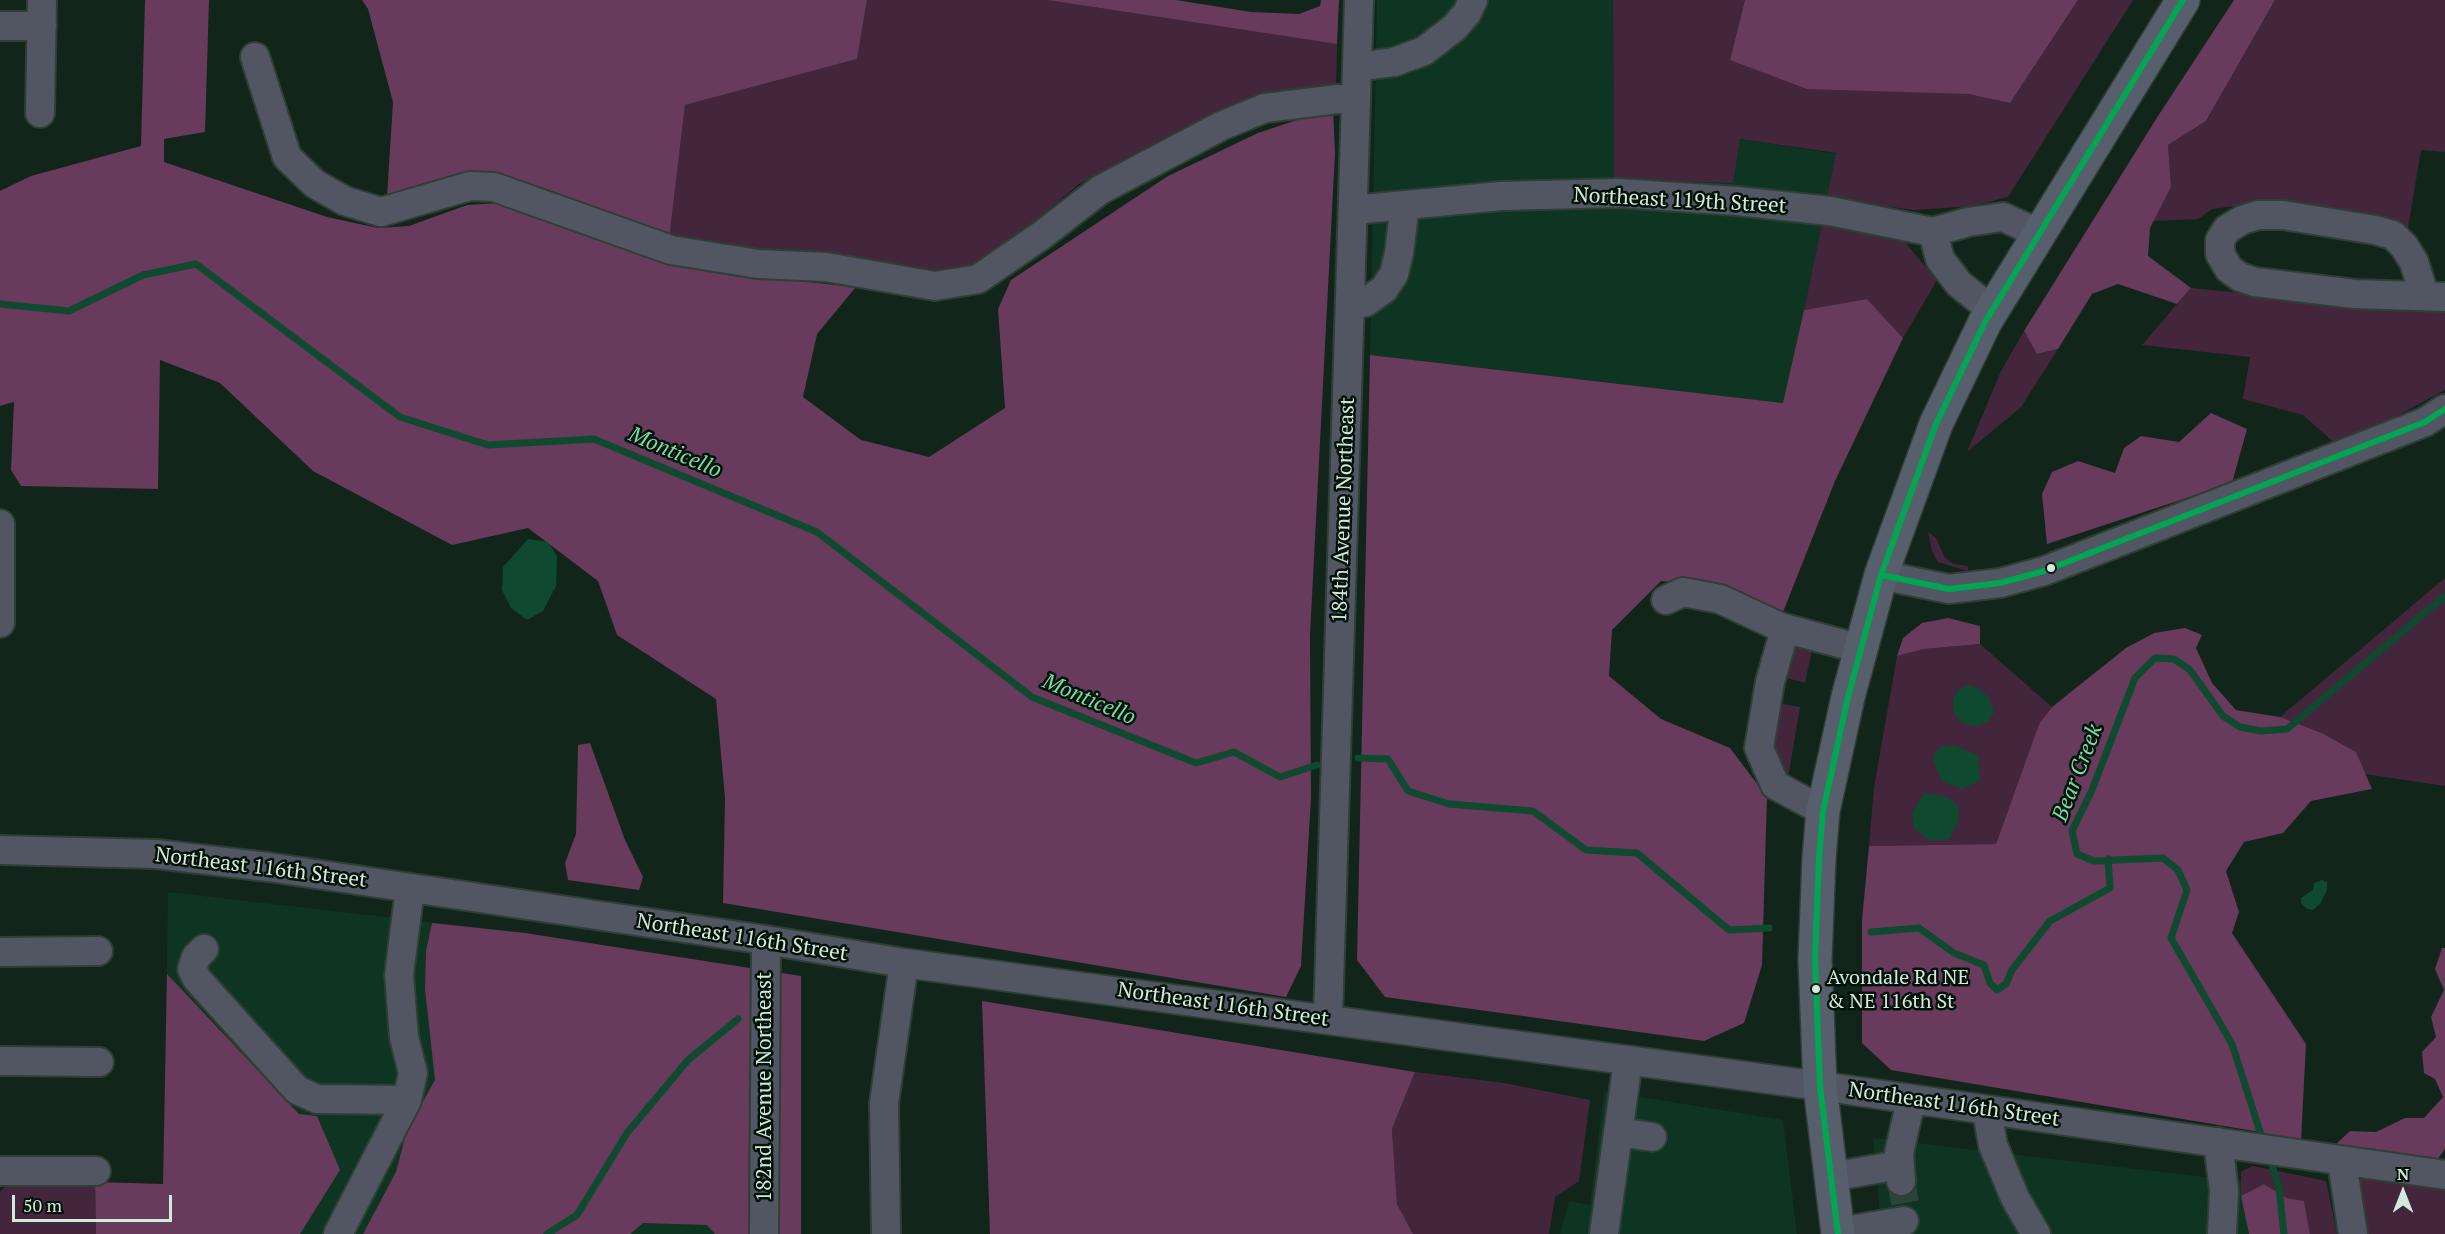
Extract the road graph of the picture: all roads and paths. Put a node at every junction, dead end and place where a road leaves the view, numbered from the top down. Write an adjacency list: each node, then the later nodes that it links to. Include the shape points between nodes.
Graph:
1 (1359, 0): 7 (street, 184th Avenue Northeast)
2 (1473, 0): 7 (street, via 1455,27 1425,51 1394,62)
3 (2183, 0): 13 (main road)
4 (42, 13): 5 (street); 9 (street)
5 (0, 26)
6 (255, 57): 8 (street, via 287,157 315,184 345,201 381,212 470,186 494,187 671,250 758,264 826,267 935,286 978,279 1100,190 1221,126 1265,108)
7 (1357, 67): 8 (street, 184th Avenue Northeast)
8 (1356, 100): 11 (street, 184th Avenue Northeast)
9 (40, 113)
10 (1405, 205): 11 (street, Northeast 119th Street); 12 (street, Northeast 119th Street, via 1501,196 1619,193 1830,211); 15 (street, via 1394,274 1384,289 1366,302)
11 (1353, 210): 15 (street, 184th Avenue Northeast)
12 (1933, 232): 13 (street, Northeast 119th Street, via 2003,217); 16 (street, via 1940,258 1959,284)
13 (2038, 233): 16 (main road)
14 (2435, 296): 14 (street, via 2355,294 2255,282 2229,269 2220,254 2220,240 2227,229 2258,215 2283,215 2375,230 2393,235 2404,246)
15 (1350, 306): 32 (street, 184th Avenue Northeast)
16 (1992, 310): 19 (main road, via 1936,424)
17 (2445, 409): 19 (street, via 2425,422 2044,571 2000,583 1949,589)
18 (0, 524): 21 (street)
19 (1881, 574): 23 (main road)
20 (1666, 600): 22 (street, via 1683,592 1720,599)
21 (0, 623)
22 (1785, 629): 23 (street); 24 (street, via 1770,682 1759,748 1775,785)
23 (1861, 649): 24 (main road)
24 (1823, 811): 36 (main road, via 1815,959)
25 (0, 850): 26 (street, Northeast 116th Street, via 156,854)
26 (410, 888): 27 (street, Northeast 116th Street); 37 (street, via 399,975 404,1037 412,1073)
27 (766, 940): 31 (street, Northeast 116th Street); 51 (street, 182nd Avenue Northeast)
28 (204, 949): 37 (street, via 192,969 197,979 297,1090 317,1099)
29 (98, 951): 30 (street)
30 (0, 952)
31 (904, 963): 32 (street, Northeast 116th Street); 52 (street, via 884,1103)
32 (1328, 1019): 34 (street, Northeast 116th Street)
33 (0, 1061): 35 (street)
34 (1628, 1061): 36 (street, Northeast 116th Street); 40 (street)
35 (99, 1062)
36 (1820, 1086): 38 (street, Northeast 116th Street); 47 (main road)
37 (407, 1100): 50 (street)
38 (1911, 1100): 39 (street, Northeast 116th Street); 48 (street, via 1899,1153)
39 (1987, 1111): 42 (street, Northeast 116th Street); 54 (street, via 1993,1145 2015,1198)
40 (1618, 1132): 41 (street); 53 (street)
41 (1652, 1137)
42 (2231, 1143): 43 (street, Northeast 116th Street); 55 (street)
43 (2342, 1162): 46 (street, Northeast 116th Street); 56 (street)
44 (0, 1171): 45 (street)
45 (96, 1171)
46 (2445, 1175)
47 (1832, 1177): 48 (street); 49 (main road)
48 (1903, 1201): 49 (street)
49 (1838, 1233)
50 (338, 1234)
51 (764, 1234)
52 (886, 1234)
53 (1604, 1234)
54 (2036, 1234)
55 (2222, 1234)
56 (2353, 1234)

